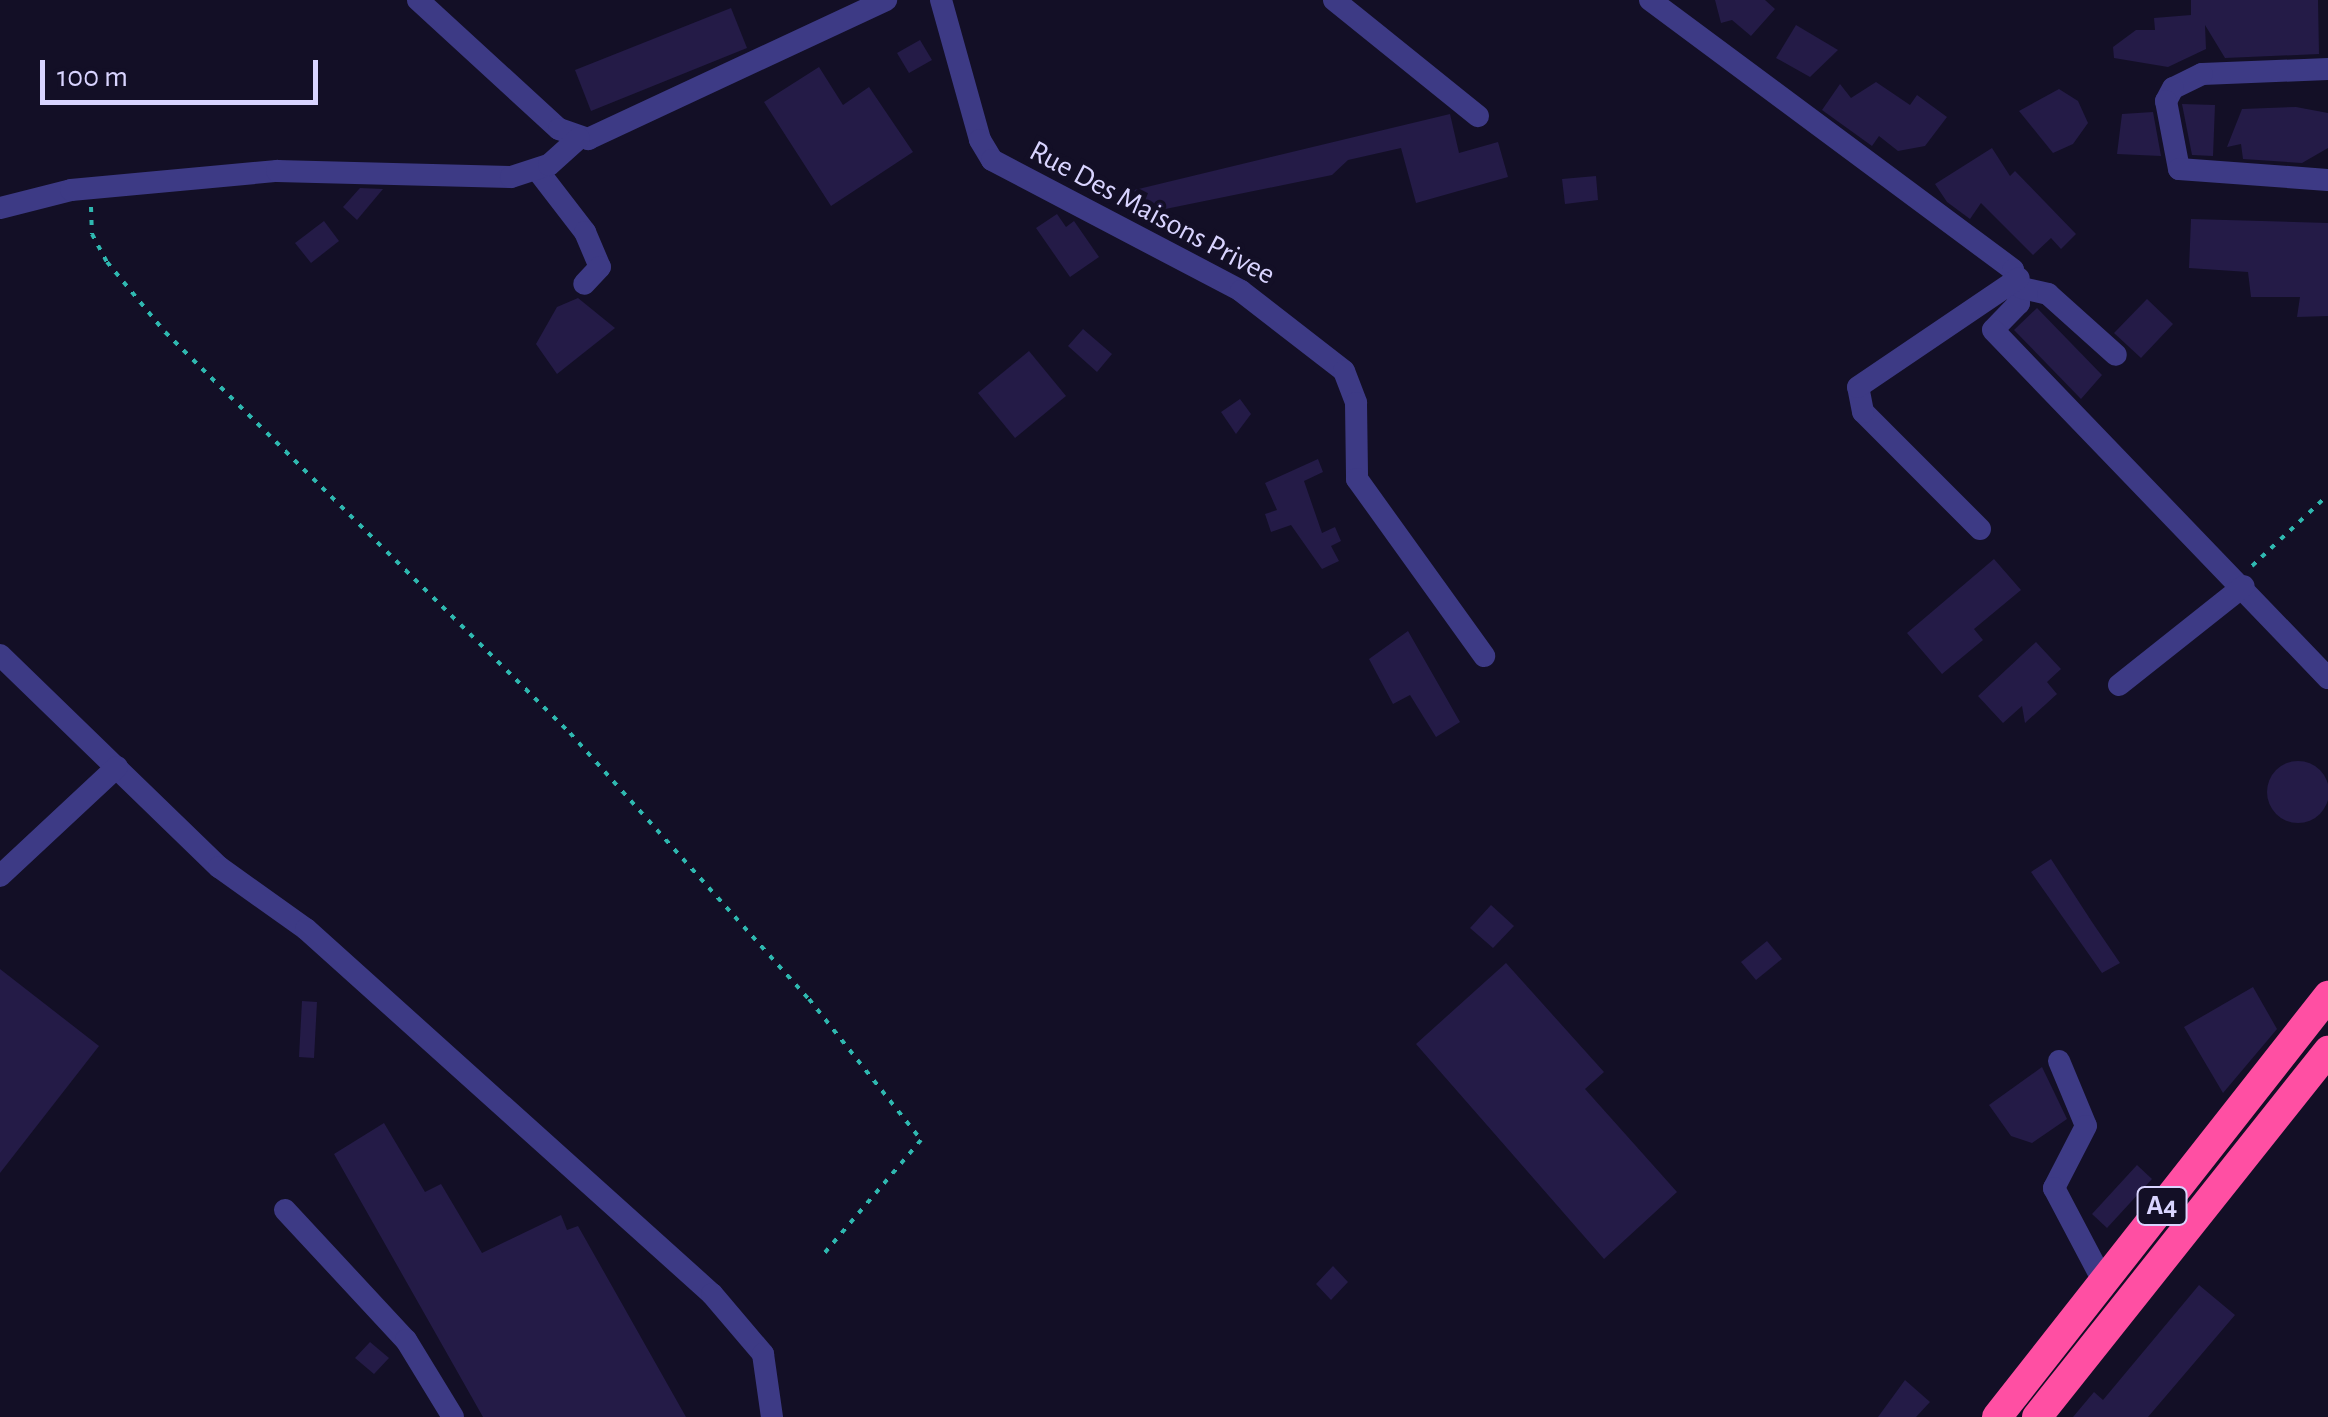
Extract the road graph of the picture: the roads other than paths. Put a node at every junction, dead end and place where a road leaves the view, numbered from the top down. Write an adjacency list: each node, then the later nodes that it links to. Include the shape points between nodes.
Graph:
1 (886, 0): 6 (street)
2 (941, 0): 19 (street, Rue Des Maisons Privee, via 980,140 992,160 1241,291 1344,371 1356,403 1357,479)
3 (1334, 0): 8 (street)
4 (1650, 0): 13 (street)
5 (421, 1): 9 (street, via 558,130)
6 (848, 8): 9 (street, via 615,132)
7 (2328, 68): 11 (street, via 2202,74 2173,88 2166,101 2179,170)
8 (1478, 116)
9 (579, 138): 10 (street)
10 (538, 171): 12 (street, via 496,178 276,171 90,188); 14 (street, via 585,232 600,267)
11 (2328, 180)
12 (0, 208)
13 (2020, 283): 15 (street, via 2048,294); 16 (street, via 1858,388 1863,412); 17 (street, via 2019,303 1993,330)
14 (584, 284)
15 (2116, 355)
16 (1980, 528)
17 (2241, 583): 20 (street); 21 (street)
18 (0, 655): 22 (street)
19 (1484, 656)
20 (2328, 678)
21 (2119, 684)
22 (118, 767): 23 (street); 30 (street, via 219,867 306,929 712,1294 763,1354)
23 (0, 876)
24 (2328, 996): 28 (highway, A4)
25 (2328, 1051): 32 (highway, A4)
26 (2059, 1061): 28 (street, via 2086,1126 2054,1188)
27 (285, 1210): 29 (street, via 406,1340)
28 (2103, 1281): 31 (highway, A4)
29 (443, 1412)
30 (772, 1417)
31 (1997, 1417)
32 (2037, 1417)

